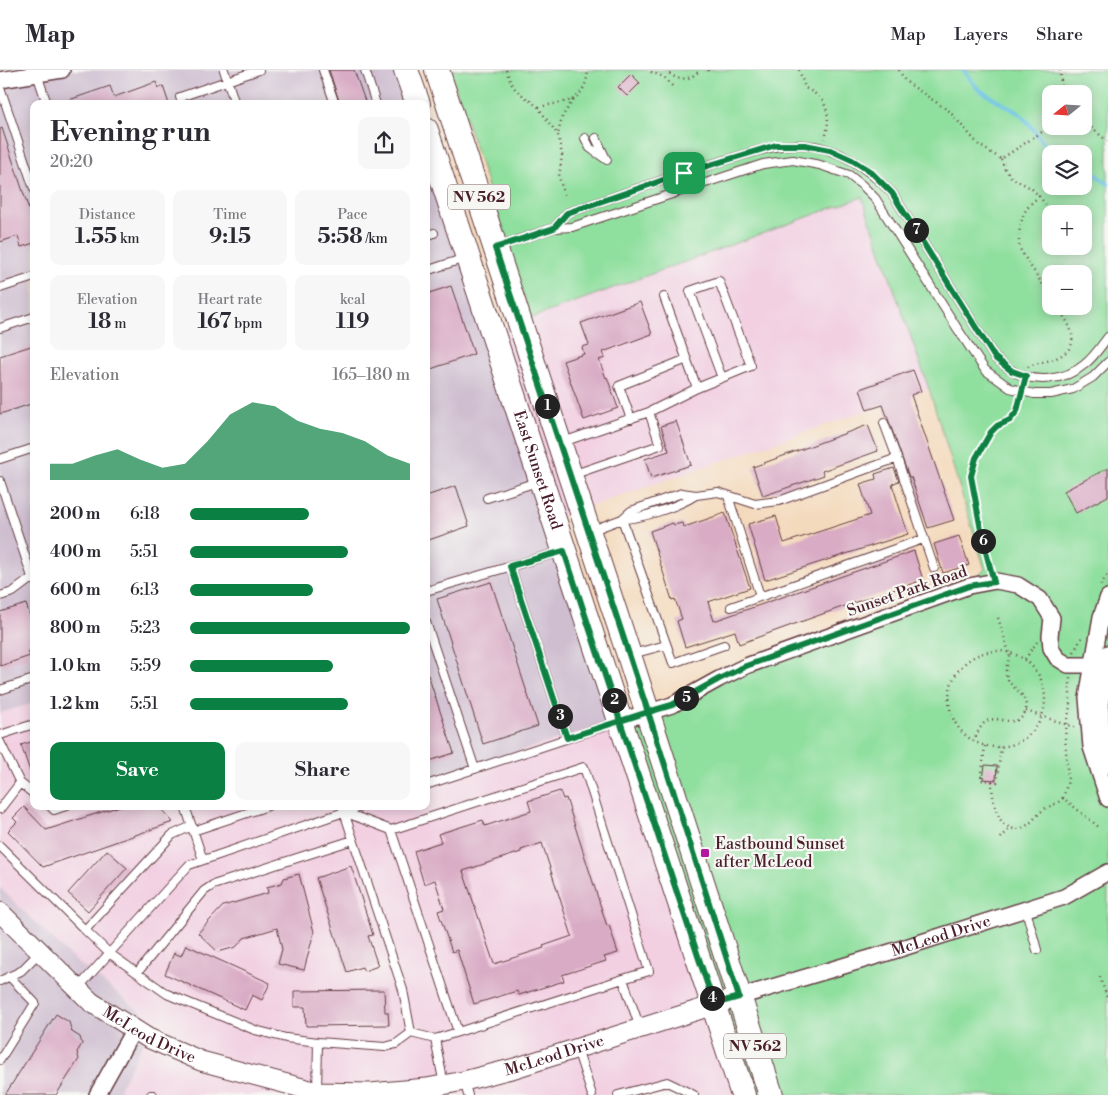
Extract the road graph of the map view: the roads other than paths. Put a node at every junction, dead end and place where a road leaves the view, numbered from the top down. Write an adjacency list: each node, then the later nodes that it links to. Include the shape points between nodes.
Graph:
1 (62, 70): 8 (street)
2 (224, 70): 10 (lane)
3 (259, 70): 10 (lane)
4 (323, 70): 15 (lane)
5 (365, 70): 16 (lane)
6 (406, 70): 17 (main road)
7 (437, 70): 23 (main road, East Sunset Road / NV 562)
8 (37, 74): 9 (street); 12 (lane)
9 (0, 80)
10 (227, 80): 13 (lane, via 180,97); 14 (lane)
11 (0, 88): 21 (lane)
12 (46, 100)
13 (181, 100)
14 (234, 100)
15 (334, 100)
16 (375, 100)
17 (413, 100)
18 (585, 138): 19 (lane, via 590,148 607,160)
19 (596, 138)
20 (430, 142): 24 (main road, East Sunset Road / NV 562)
21 (30, 177)
22 (554, 228): 23 (lane); 31 (lane, via 567,213 699,168 776,145 805,145 830,150 852,160 871,172 892,193 995,358 1012,371 1032,378 1052,379 1070,374 1085,364); 33 (lane, via 572,226 764,164 793,160 820,165 849,175 875,198 985,370 1010,388 1034,394 1073,389 1093,377)
23 (495, 248): 24 (main road); 39 (main road, East Sunset Road / NV 562)
24 (468, 257): 25 (lane); 45 (main road, East Sunset Road / NV 562)
25 (430, 270)
26 (30, 278): 27 (lane)
27 (0, 288)
28 (664, 297): 32 (lane)
29 (30, 318): 30 (lane)
30 (0, 328)
31 (1108, 337)
32 (687, 360): 35 (lane); 37 (lane, via 619,386)
33 (1108, 362)
34 (722, 378): 34 (lane, via 751,366 719,281 690,291); 35 (lane)
35 (697, 388): 36 (lane)
36 (649, 412): 37 (lane); 43 (lane, via 660,445)
37 (631, 418): 39 (lane)
38 (884, 423): 41 (lane)
39 (559, 443): 43 (main road, East Sunset Road / NV 562)
40 (30, 449): 42 (lane)
41 (896, 458): 46 (lane, via 779,501 755,504); 50 (lane)
42 (0, 459)
43 (570, 476): 49 (main road, East Sunset Road / NV 562)
44 (0, 481): 54 (lane)
45 (542, 481): 47 (lane); 51 (main road, East Sunset Road / NV 562)
46 (728, 496): 48 (lane, via 718,492 696,495 686,501 646,510 633,519); 58 (lane)
47 (487, 498)
48 (622, 519): 49 (lane); 62 (lane)
49 (589, 532): 65 (main road, East Sunset Road / NV 562)
50 (923, 539): 53 (lane); 58 (lane)
51 (564, 551): 52 (lane); 70 (main road, East Sunset Road / NV 562)
52 (510, 566): 56 (lane); 73 (lane)
53 (934, 568)
54 (30, 571)
55 (30, 580): 57 (lane, via 13,592)
56 (430, 589)
57 (0, 596)
58 (760, 596): 60 (lane)
59 (1108, 597): 66 (street, via 1101,617)
60 (731, 607)
61 (430, 634): 76 (lane)
62 (666, 645): 63 (lane, via 673,663); 65 (lane)
63 (724, 645)
64 (1108, 653): 66 (street)
65 (629, 655): 69 (main road, East Sunset Road / NV 562)
66 (1101, 668): 69 (street, Sunset Park Road, via 1068,665 1057,658 1051,648 1052,618 1040,599 1018,584 994,582 969,586 746,666 672,705); 75 (street, via 1102,745); 80 (street, via 1087,698 1091,747)
67 (30, 680): 68 (lane)
68 (0, 690)
69 (648, 712): 70 (street, Sunset Park Road); 104 (main road, East Sunset Road / NV 562)
70 (620, 721): 73 (lane); 105 (main road, East Sunset Road / NV 562)
71 (30, 725): 72 (lane)
72 (0, 736)
73 (567, 738): 76 (lane)
74 (0, 742): 77 (lane)
75 (1108, 766)
76 (475, 769): 78 (lane)
77 (20, 783): 79 (lane); 81 (lane)
78 (430, 784)
79 (30, 791)
80 (1108, 799)
81 (0, 810)
82 (186, 810): 87 (lane)
83 (255, 810): 87 (lane)
84 (340, 810): 91 (lane)
85 (343, 810): 89 (lane)
86 (345, 810): 88 (lane)
87 (193, 829): 91 (lane); 95 (lane, via 172,835)
88 (391, 830): 101 (lane, via 584,767 649,971); 108 (lane)
89 (353, 840): 99 (lane, via 213,885 204,891); 109 (lane, via 403,990)
90 (0, 846): 95 (lane)
91 (203, 860): 98 (lane, via 189,865)
92 (1108, 872): 93 (street, McLeod Drive, via 1064,897)
93 (1026, 910): 96 (lane); 104 (street, McLeod Drive)
94 (0, 912): 97 (street, McLeod Drive)
95 (85, 930): 98 (lane)
96 (1037, 950)
97 (40, 952): 100 (lane, via 21,971); 103 (street, McLeod Drive)
98 (109, 953): 99 (lane); 103 (lane)
99 (137, 973): 111 (lane, via 167,994 255,1030)
100 (9, 976): 102 (lane); 113 (lane, via 35,1003)
101 (623, 979): 106 (lane); 108 (lane)
102 (0, 981)
103 (77, 989): 107 (street, McLeod Drive, via 91,1002)
104 (739, 997): 105 (street, McLeod Drive); 122 (main road, East Sunset Road / NV 562)
105 (714, 1004): 106 (street, McLeod Drive); 121 (main road, East Sunset Road / NV 562)
106 (640, 1028): 112 (street, McLeod Drive)
107 (134, 1029): 116 (street, McLeod Drive, via 201,1062); 117 (street)
108 (458, 1032): 110 (lane)
109 (411, 1033): 110 (lane); 111 (lane, via 396,1044 385,1047)
110 (435, 1039): 114 (lane)
111 (318, 1042): 116 (lane)
112 (576, 1048): 115 (street, McLeod Drive); 118 (lane)
113 (0, 1060)
114 (444, 1085): 115 (street, McLeod Drive); 116 (street, McLeod Drive, via 370,1093)
115 (466, 1088)
116 (317, 1093)
117 (97, 1095)
118 (592, 1095)
119 (618, 1095): 120 (lane, via 667,1082)
120 (694, 1095)
121 (743, 1095)
122 (771, 1095)

